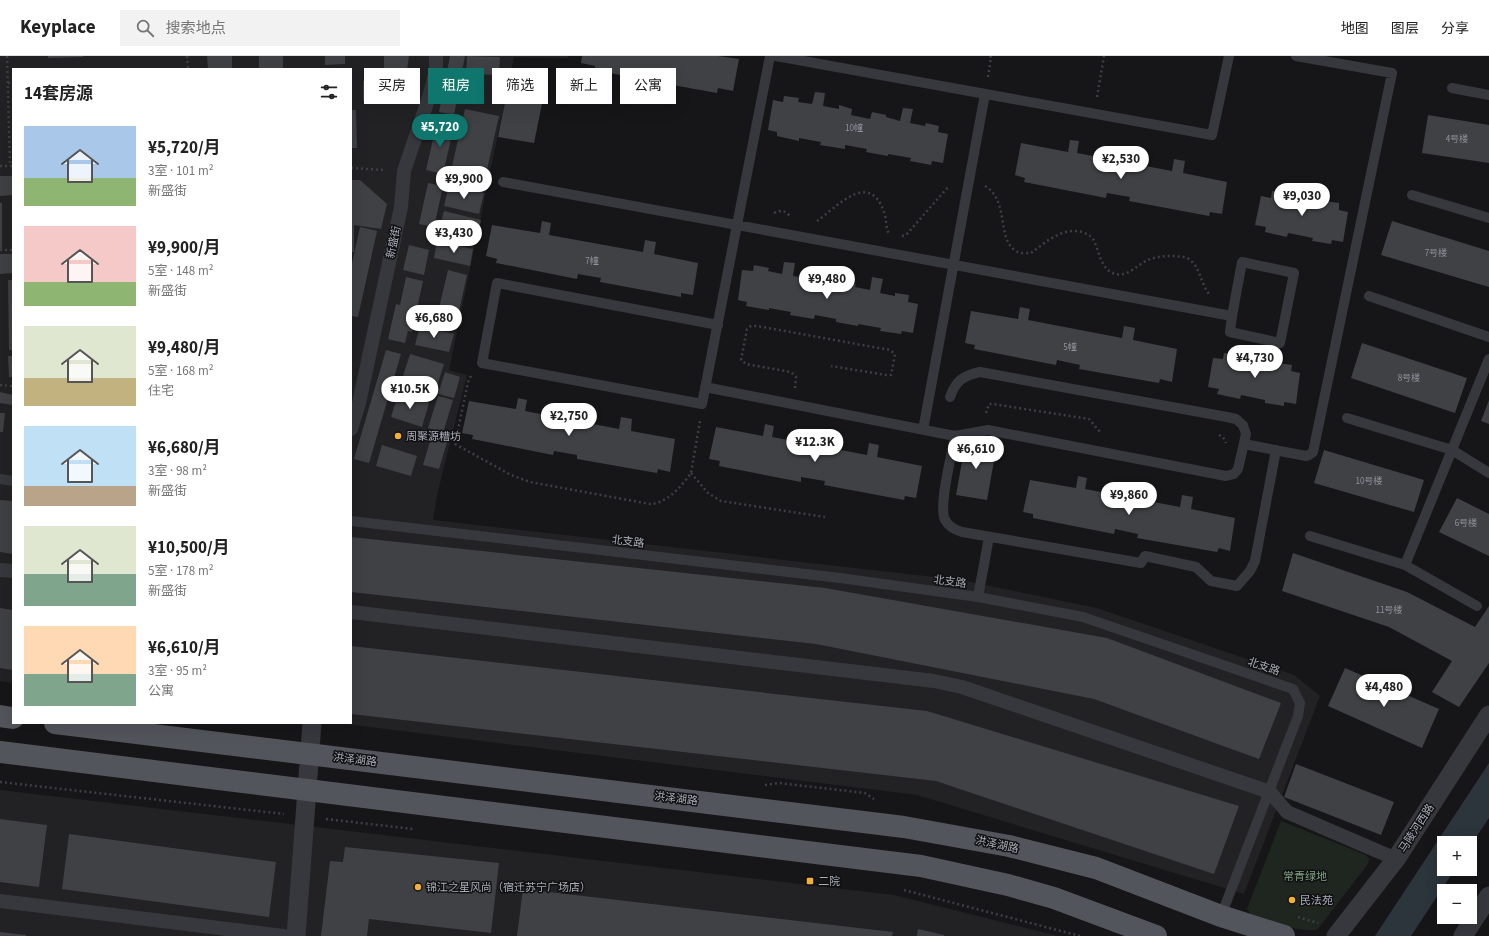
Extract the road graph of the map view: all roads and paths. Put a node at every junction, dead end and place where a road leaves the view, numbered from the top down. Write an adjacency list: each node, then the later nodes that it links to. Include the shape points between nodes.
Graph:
1 (7, 56): 11 (path)
2 (187, 56): 10 (path)
3 (436, 56): 20 (street, 新盛街, via 436,71 430,97)
4 (770, 56): 27 (lane)
5 (776, 56): 14 (lane)
6 (989, 56): 14 (path)
7 (1104, 56): 16 (path)
8 (1229, 56): 16 (lane, via 1212,135)
9 (1296, 56): 56 (lane, via 1392,73 1313,452 1306,456)
10 (188, 68)
11 (8, 83): 12 (path); 18 (path)
12 (12, 83)
13 (1452, 88): 15 (lane)
14 (984, 94): 16 (lane); 21 (lane)
15 (1489, 95)
16 (1094, 114)
17 (0, 166): 18 (path)
18 (12, 166)
19 (352, 168): 20 (path)
20 (404, 171): 48 (street, 新盛街, via 401,207)
21 (969, 180): 30 (path, via 951,184 906,235); 34 (path, via 977,181 995,195 1001,210 1006,239 1016,252 1031,253 1056,235 1070,231 1087,233 1092,238 1106,270 1111,273 1119,275 1158,256 1186,257 1191,260); 49 (lane)
22 (503, 182): 27 (lane)
23 (1412, 195): 24 (lane)
24 (1489, 218)
25 (794, 221): 28 (path, via 785,211 780,210)
26 (814, 224): 29 (path, via 839,202 850,196 865,193 878,198 885,215 887,231)
27 (737, 225): 28 (lane); 36 (lane)
28 (751, 227): 35 (lane)
29 (893, 237)
30 (900, 237)
31 (0, 250): 32 (path)
32 (12, 250)
33 (1368, 296): 37 (lane)
34 (1212, 298)
35 (1232, 316): 35 (lane, via 1242,262 1294,273 1280,343 1230,332)
36 (718, 325): 39 (lane, via 496,283); 43 (lane)
37 (1489, 337)
38 (1489, 359): 57 (lane)
39 (482, 363): 45 (lane); 58 (path, via 468,382 455,444 511,476 530,482 657,504)
40 (831, 366): 46 (path, via 891,375 895,354 890,350 757,326 747,329 741,360 746,364 791,372 796,377)
41 (0, 385): 42 (path)
42 (12, 386)
43 (706, 387): 45 (lane); 46 (lane)
44 (950, 397): 54 (lane, via 959,380 969,374 980,372 1236,419 1243,425 1246,434)
45 (702, 404): 58 (path)
46 (792, 404): 49 (lane)
47 (1347, 418): 57 (lane)
48 (352, 426)
49 (922, 430): 53 (lane)
50 (982, 431): 52 (path, via 986,409 989,404 993,404 1089,419); 53 (lane); 54 (lane, via 988,430 1226,476 1234,474 1238,469)
51 (1218, 434): 55 (path, via 1226,443)
52 (1103, 435)
53 (955, 436): 65 (lane, via 942,505 945,519 953,529)
54 (1244, 444): 56 (lane)
55 (1225, 448)
56 (1276, 450): 65 (lane, via 1255,561 1237,586 1211,581 1196,567 1145,556 1141,563)
57 (1452, 450): 59 (lane); 66 (lane)
58 (691, 473): 62 (path, via 708,493 721,501)
59 (1489, 473)
60 (0, 479): 61 (lane)
61 (12, 481)
62 (825, 516)
63 (352, 521): 69 (lane, 北支路, via 840,578)
64 (1310, 536): 66 (lane)
65 (989, 537): 69 (lane)
66 (1405, 565): 70 (lane)
67 (0, 570): 68 (street)
68 (12, 571)
69 (978, 597): 81 (lane, 北支路, via 1083,617 1293,689 1300,704 1298,716)
70 (1477, 606)
71 (352, 612): 81 (street, via 934,681 962,687)
72 (1489, 715): 84 (street, 马陵河西路)
73 (0, 716): 74 (main road)
74 (12, 718)
75 (63, 724): 78 (main road, 洪泽湖路)
76 (312, 724): 78 (street)
77 (0, 752): 80 (main road)
78 (309, 753): 80 (street); 88 (main road, 洪泽湖路, via 904,827 1009,846 1096,868)
79 (0, 782): 82 (path)
80 (306, 789): 82 (street); 92 (main road, via 921,866 1054,898)
81 (1270, 792): 84 (street, via 1287,812); 88 (lane, 北支路)
82 (305, 816): 83 (path); 90 (street)
83 (415, 829)
84 (1396, 859): 94 (street, 马陵河西路)
85 (901, 889): 91 (path)
86 (1489, 896): 95 (street)
87 (0, 901): 89 (street)
88 (1221, 916): 93 (main road, 洪泽湖路)
89 (283, 936)
90 (296, 936)
91 (1080, 936)
92 (1153, 936)
93 (1284, 936)
94 (1336, 936)
95 (1463, 936)

